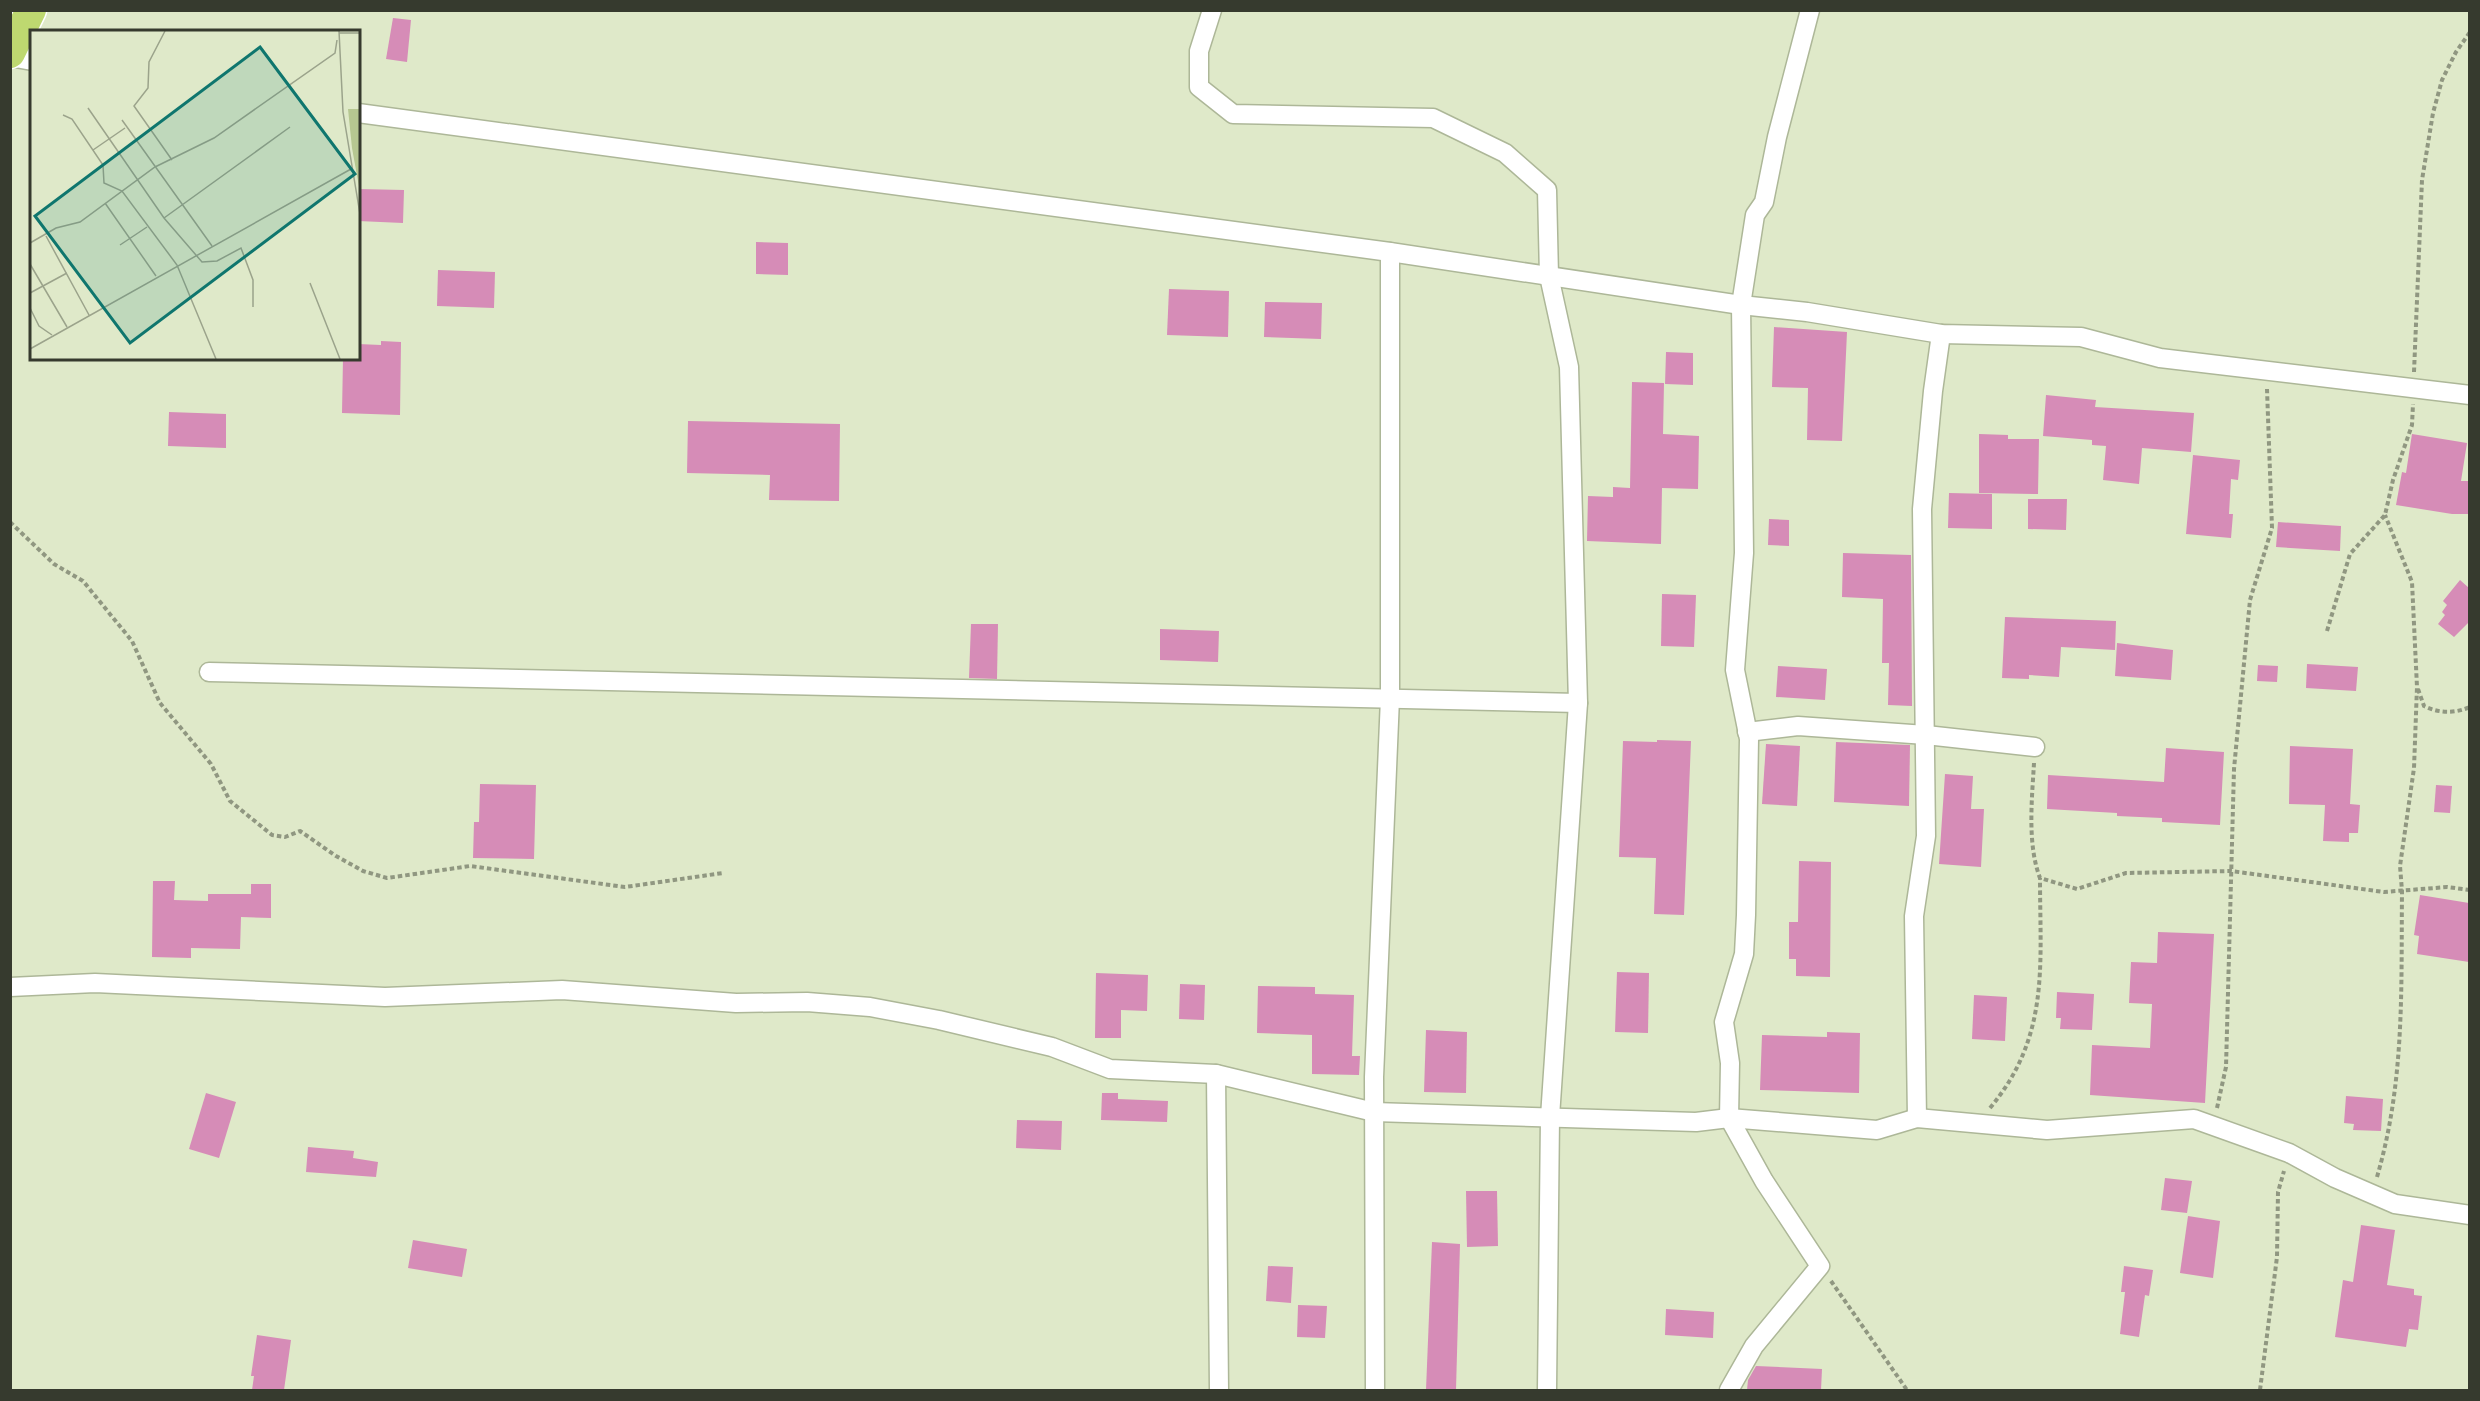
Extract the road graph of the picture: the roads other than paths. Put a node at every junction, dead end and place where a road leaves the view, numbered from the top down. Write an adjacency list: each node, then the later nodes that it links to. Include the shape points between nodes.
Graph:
1 (31, 10): 4 (highway)
2 (1212, 10): 8 (street, via 1198,51 1199,87 1233,114 1433,118 1505,153 1547,190)
3 (1810, 10): 9 (street, via 1764,202 1755,215)
4 (10, 55): 5 (street)
5 (30, 60)
6 (360, 113): 7 (street)
7 (1390, 252): 8 (street); 13 (street)
8 (1549, 276): 9 (street); 14 (street, via 1569,367)
9 (1741, 305): 10 (street); 15 (street, via 1744,554 1735,670)
10 (1941, 334): 11 (street, via 2081,337 2160,358); 16 (street, via 1922,509)
11 (2469, 396)
12 (209, 672): 13 (street)
13 (1390, 698): 14 (street); 20 (street)
14 (1578, 703): 21 (street)
15 (1747, 732): 16 (street, via 1798,726); 22 (street, via 1744,954 1724,1022 1730,1063)
16 (1926, 735): 17 (street); 23 (street, via 1926,836 1914,916)
17 (2035, 747)
18 (10, 987): 19 (street, via 95,983 385,997 562,990 736,1003 807,1002 870,1007 939,1020 1052,1047 1110,1069)
19 (1216, 1074): 20 (street); 25 (street)
20 (1374, 1112): 21 (street); 26 (street)
21 (1550, 1117): 22 (street, via 1696,1122); 27 (street)
22 (1729, 1118): 23 (street, via 1877,1130); 28 (street, via 1764,1181 1820,1266 1754,1347)
23 (1917, 1118): 24 (street, via 2047,1130 2194,1119 2289,1153 2395,1204)
24 (2469, 1215)
25 (1219, 1390)
26 (1375, 1390)
27 (1546, 1390)
28 (1729, 1390)

